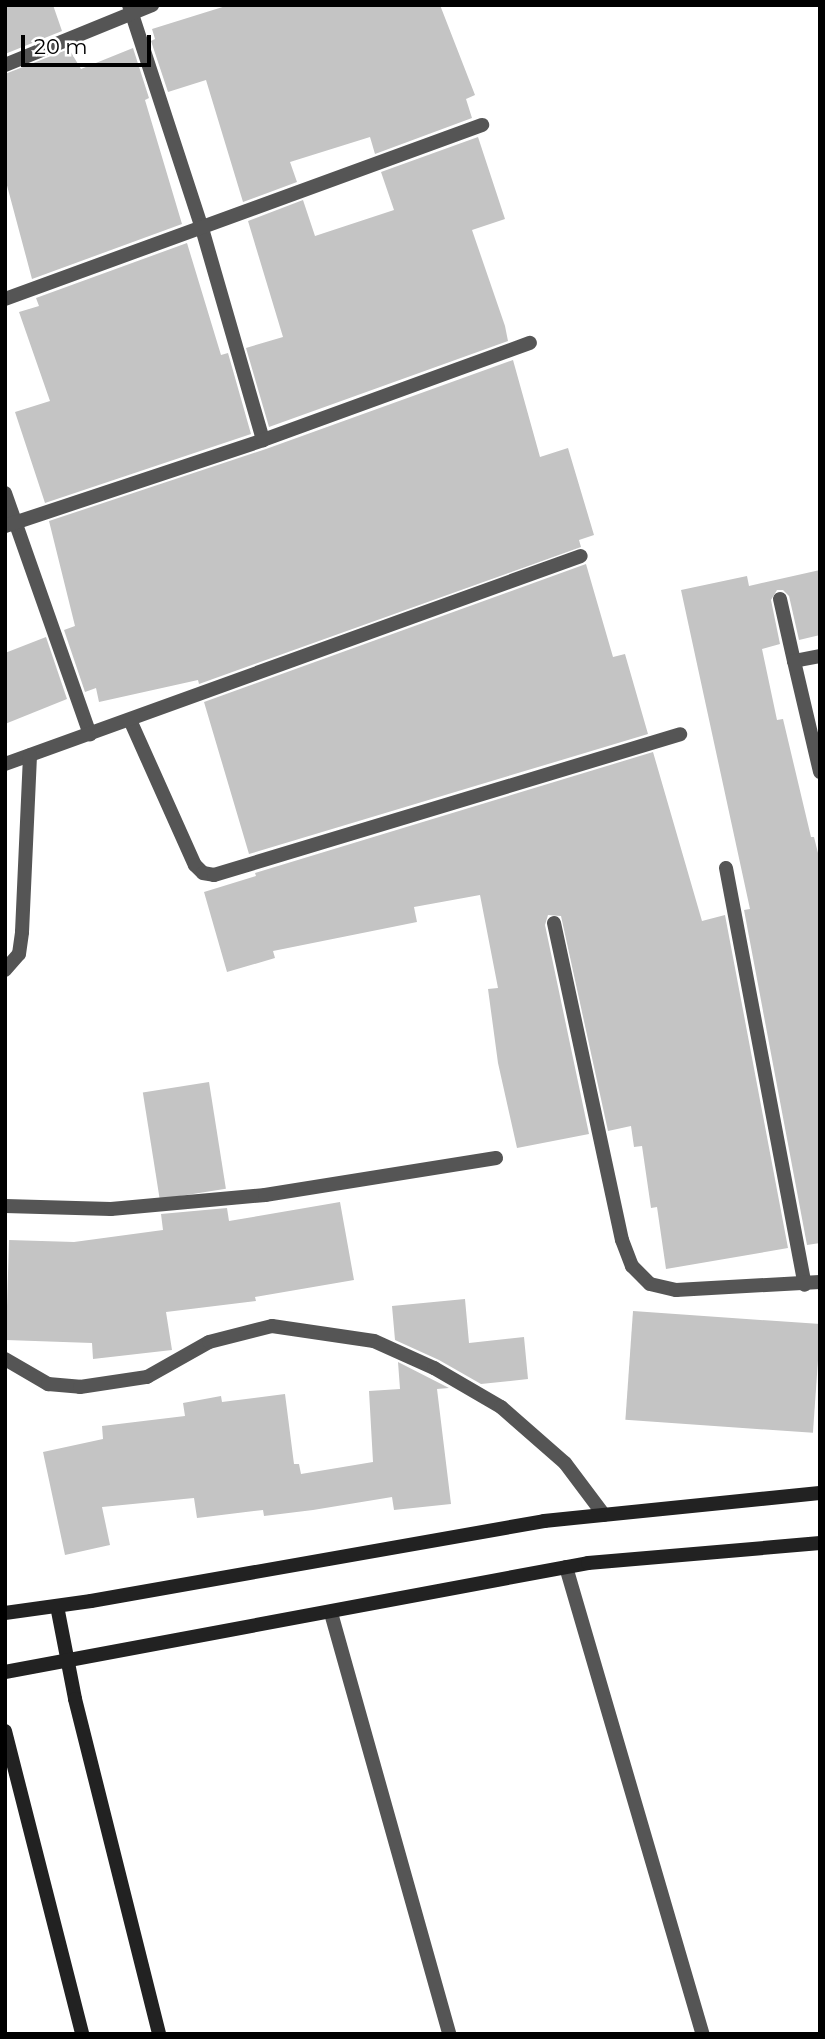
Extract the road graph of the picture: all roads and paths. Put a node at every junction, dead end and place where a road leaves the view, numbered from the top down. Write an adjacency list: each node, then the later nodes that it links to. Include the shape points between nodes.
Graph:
1 (152, 5): 2 (street)
2 (130, 9): 3 (street); 5 (street)
3 (5, 65)
4 (482, 125): 5 (street)
5 (201, 225): 6 (street); 8 (street)
6 (5, 299)
7 (530, 343): 8 (street)
8 (262, 440): 10 (street)
9 (5, 493): 10 (street)
10 (10, 524): 16 (street)
11 (582, 556): 15 (street)
12 (780, 599): 14 (street)
13 (820, 656): 14 (street)
14 (794, 661): 20 (street)
15 (130, 720): 16 (street); 17 (street, via 195,865 214,875)
16 (90, 734): 18 (street)
17 (680, 734)
18 (30, 755): 19 (street); 23 (street, via 19,954)
19 (5, 764)
20 (820, 772)
21 (726, 868): 26 (street)
22 (554, 923): 26 (street, via 622,1240 632,1266 650,1284 676,1290)
23 (5, 970)
24 (496, 1158): 25 (street, via 265,1195 111,1209)
25 (5, 1206)
26 (813, 1283)
27 (5, 1359): 29 (street, via 48,1384 80,1387 147,1377 209,1342 272,1326 374,1341 434,1368 500,1407 565,1463)
28 (820, 1493): 29 (street)
29 (604, 1515): 32 (street)
30 (820, 1543): 31 (street)
31 (566, 1567): 34 (street); 41 (street)
32 (57, 1606): 33 (street); 35 (street)
33 (5, 1613)
34 (331, 1613): 35 (street); 40 (street)
35 (67, 1661): 36 (street); 39 (street)
36 (5, 1672)
37 (5, 1731): 38 (street)
38 (82, 2034)
39 (159, 2034)
40 (449, 2034)
41 (703, 2034)

